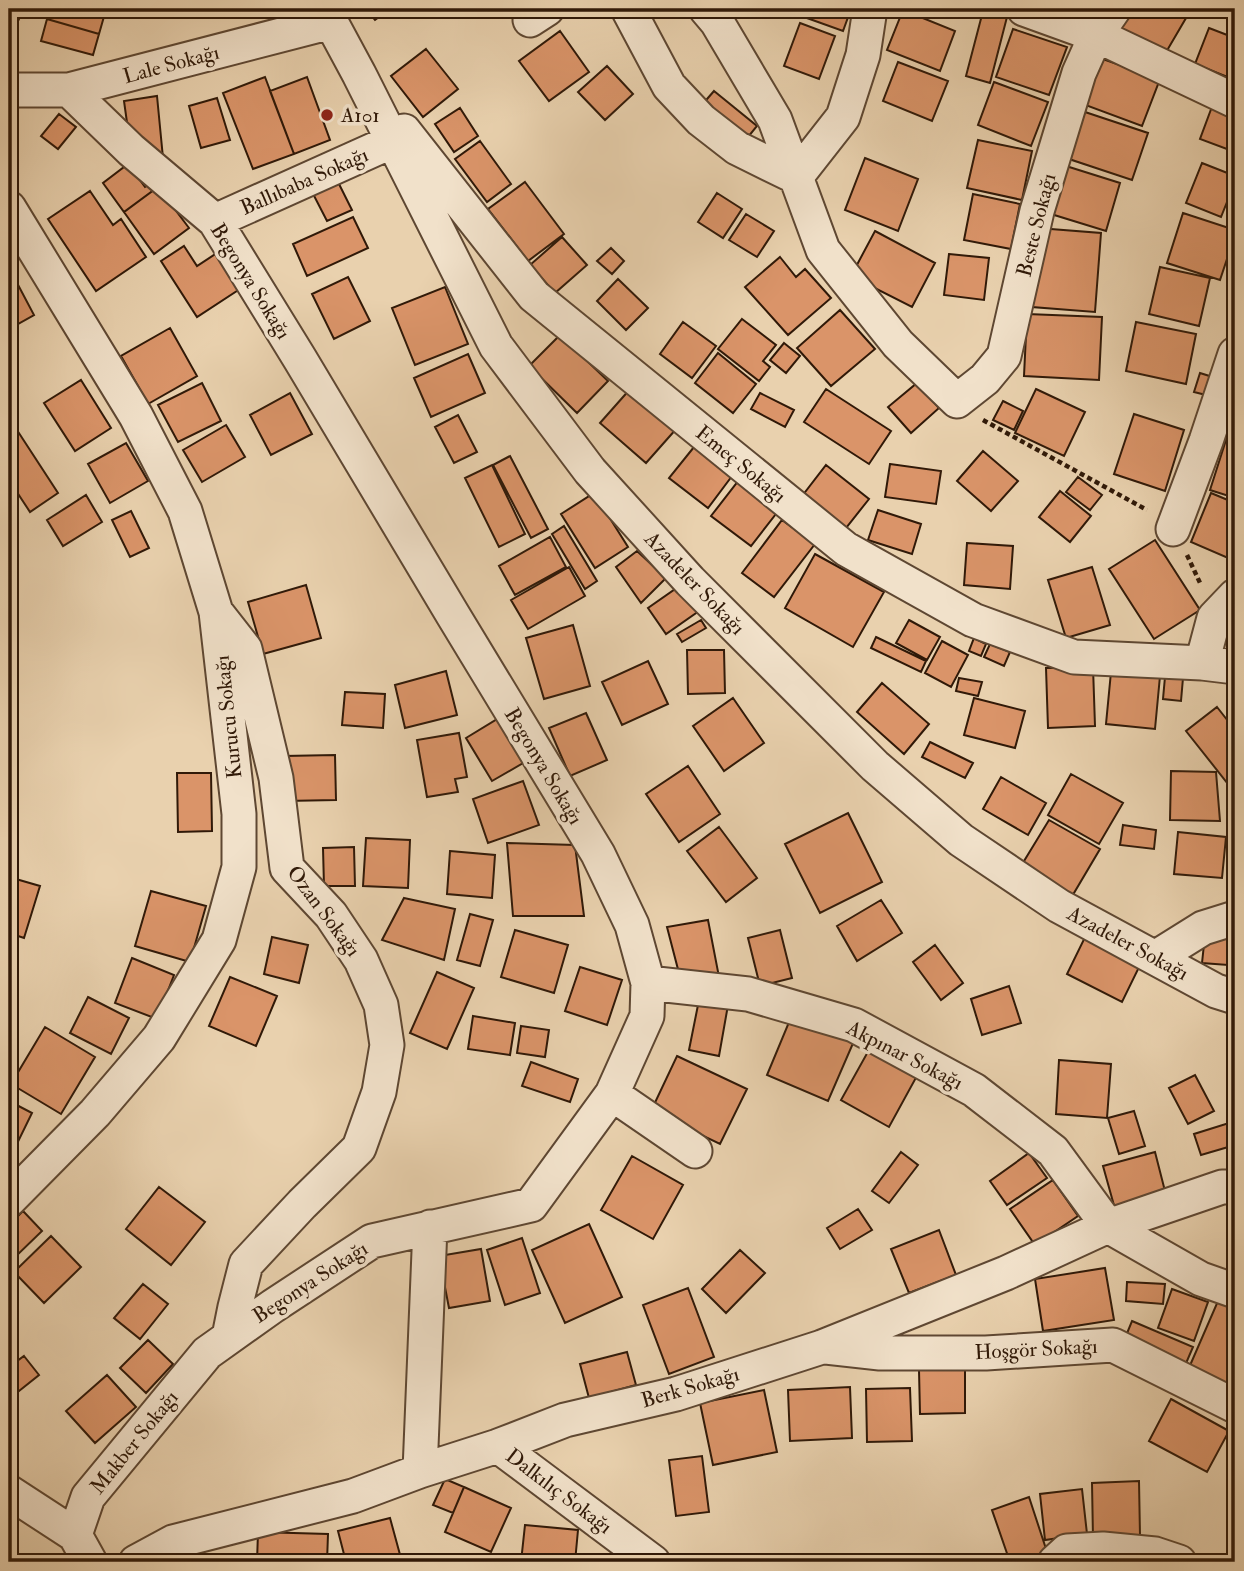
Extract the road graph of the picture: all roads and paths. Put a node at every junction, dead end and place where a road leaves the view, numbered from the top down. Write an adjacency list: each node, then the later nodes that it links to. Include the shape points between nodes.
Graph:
1 (628, 9): 12 (street, via 669,86 701,120 737,148)
2 (870, 9): 12 (street, via 863,55 843,117)
3 (1024, 9): 6 (street)
4 (713, 13): 12 (street, via 775,120)
5 (329, 15): 7 (street, Azadeler Sokağı); 9 (street, Lale Sokağı)
6 (1105, 22): 10 (street); 16 (street, Beste Sokağı, via 1079,73 1037,211 1004,356)
7 (359, 74): 11 (street, Azadeler Sokağı); 20 (street, Emeç Sokağı, via 534,296 846,549 973,620 1074,656)
8 (9, 90): 9 (street, Lale Sokağı)
9 (69, 90): 14 (street, Begonya Sokağı)
10 (1235, 101)
11 (393, 141): 14 (street, Ballıbaba Sokağı); 23 (street, Azadeler Sokağı, via 496,346 590,471 681,571 875,766 961,840 1059,906)
12 (796, 177): 16 (street, via 823,250 898,344)
13 (9, 208): 19 (street, Kurucu Sokağı, via 136,416 184,511)
14 (215, 221): 24 (street, Begonya Sokağı, via 597,853 632,925)
15 (1235, 355): 17 (street)
16 (957, 401): 17 (path, via 1161,518)
17 (1172, 529): 18 (path)
18 (1225, 607): 20 (street)
19 (216, 612): 29 (street, Kurucu Sokağı, via 239,814 240,867 219,940 159,1038 95,1113); 33 (street, Ozan Sokağı, via 245,649 275,778 287,868 331,915 361,960 381,1005 387,1045 379,1092 359,1148 246,1264)
20 (1202, 663): 21 (street, Emeç Sokağı)
21 (1235, 667)
22 (1235, 918): 23 (street, via 1203,928)
23 (1155, 958): 25 (street, Azadeler Sokağı)
24 (648, 984): 26 (street, Begonya Sokağı, via 647,1016); 30 (street, Akpınar Sokağı, via 748,994 854,1026 974,1090 1053,1151)
25 (1235, 997)
26 (612, 1094): 27 (street); 31 (street, Begonya Sokağı, via 531,1205)
27 (695, 1151)
28 (1235, 1187): 30 (street, Berk Sokağı, via 1222,1187)
29 (9, 1200)
30 (1108, 1226): 32 (street, via 1200,1279); 34 (street, Berk Sokağı, via 1006,1273)
31 (430, 1227): 33 (street, Begonya Sokağı, via 372,1241); 37 (street)
32 (1235, 1291)
33 (229, 1337): 39 (street, Makber Sokağı, via 207,1353 89,1497)
34 (822, 1347): 35 (street, Hoşgör Sokağı, via 880,1353 986,1353 1113,1345); 36 (street, Berk Sokağı, via 676,1394 565,1420)
35 (1235, 1406)
36 (498, 1446): 37 (street, Berk Sokağı); 41 (street, Dalkılıç Sokağı)
37 (420, 1471): 40 (street, Berk Sokağı, via 353,1496 173,1542)
38 (9, 1492): 39 (street)
39 (82, 1549)
40 (136, 1562)
41 (653, 1562)
42 (1055, 1562): 43 (street, via 1068,1551 1103,1549 1154,1554)
43 (1179, 1562)

